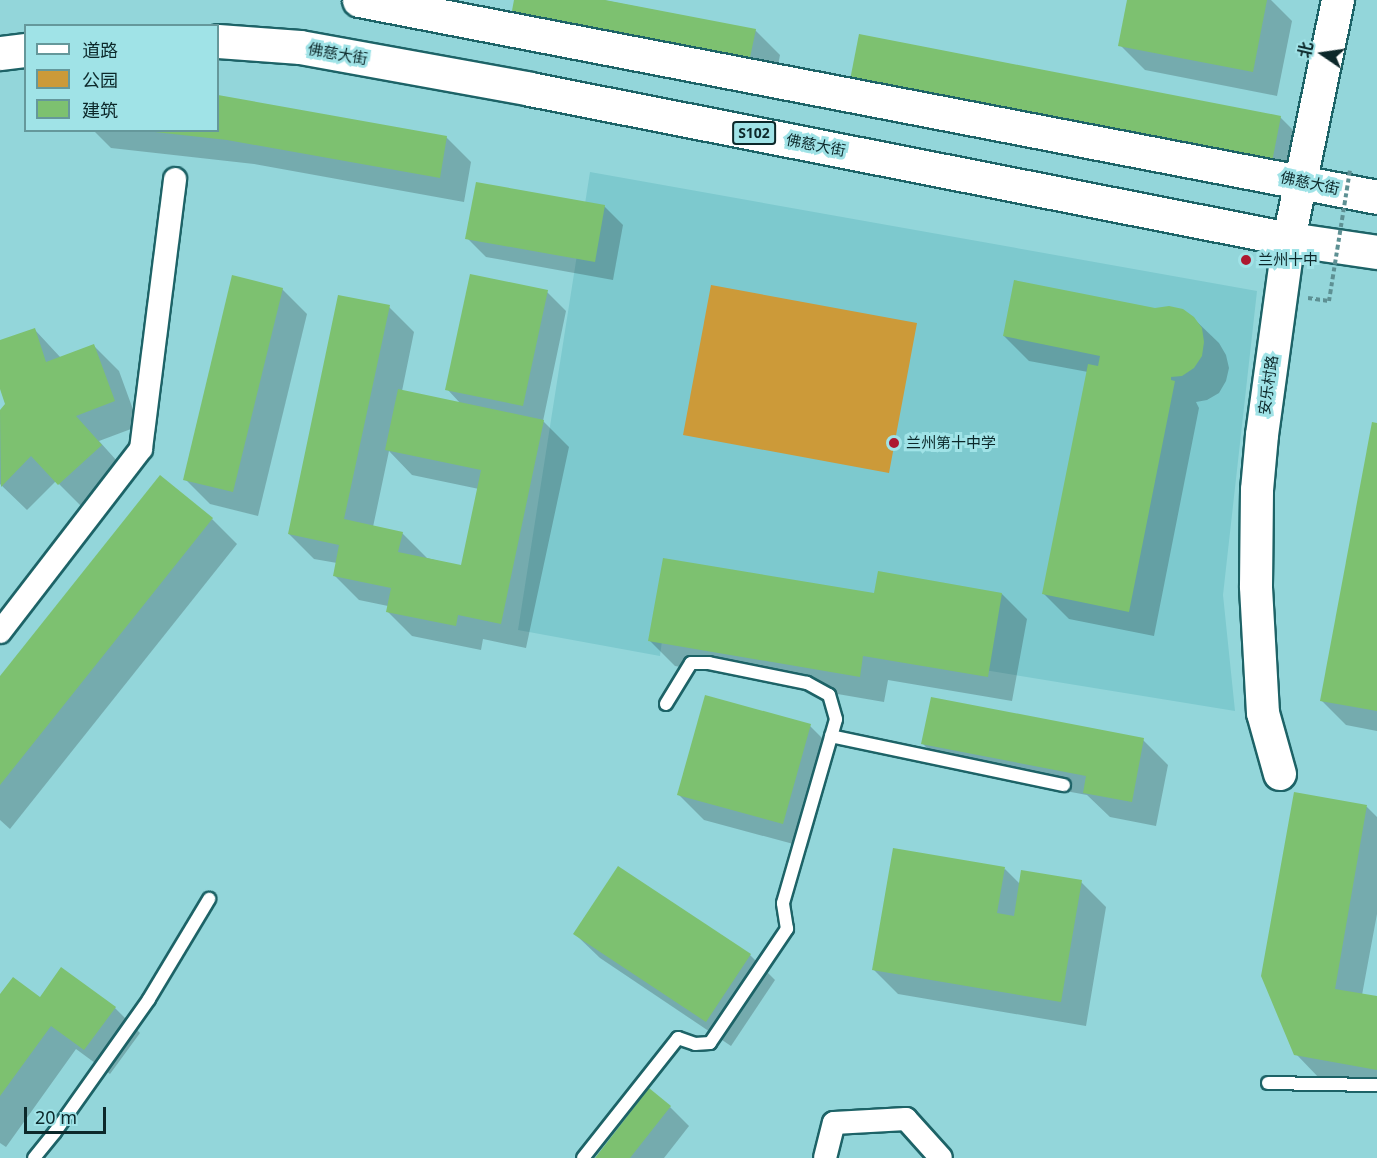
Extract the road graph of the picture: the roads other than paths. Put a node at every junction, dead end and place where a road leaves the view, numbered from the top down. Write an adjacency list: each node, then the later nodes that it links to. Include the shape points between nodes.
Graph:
1 (359, 0): 8 (main road, 佛慈大街)
2 (1338, 0): 8 (street, 安乐村路)
3 (219, 41): 10 (main road, 佛慈大街 / S102, via 300,47 530,89)
4 (24, 50): 5 (main road)
5 (0, 53)
6 (1364, 178): 8 (main road)
7 (175, 179): 13 (street, via 141,449)
8 (1302, 181): 9 (main road, 佛慈大街); 10 (street, 安乐村路)
9 (1377, 197)
10 (1289, 239): 11 (main road, 佛慈大街 / S102); 12 (main road); 16 (street, 安乐村路, via 1257,490 1256,586 1263,713)
11 (1377, 252)
12 (1377, 268)
13 (0, 632)
14 (666, 704): 15 (lane, via 691,663 807,682 829,694 836,719)
15 (831, 736): 17 (lane); 22 (lane, via 783,903 787,929 710,1043 694,1044 678,1038)
16 (1280, 774)
17 (1065, 785)
18 (209, 899): 21 (lane, via 149,999)
19 (1268, 1083): 20 (lane)
20 (1377, 1086)
21 (34, 1158)
22 (583, 1158)
23 (825, 1158): 24 (street, via 834,1123 906,1119)
24 (941, 1158)

